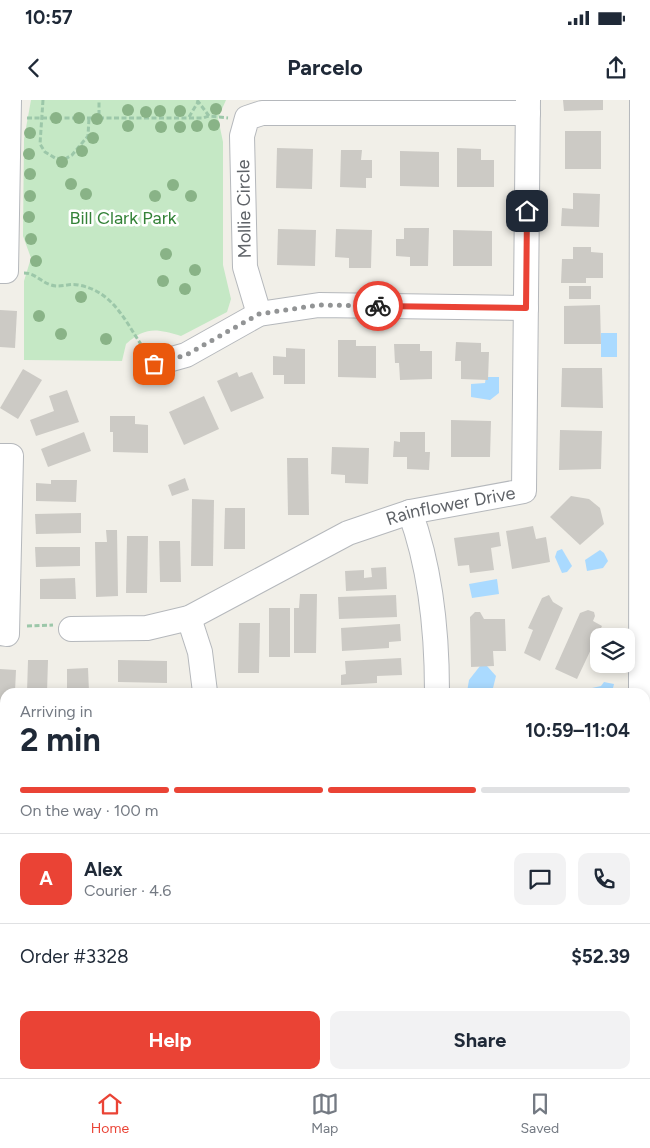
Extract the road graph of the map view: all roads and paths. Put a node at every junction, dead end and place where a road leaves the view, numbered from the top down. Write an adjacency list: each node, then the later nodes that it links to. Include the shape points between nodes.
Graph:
1 (43, 100): 8 (path)
2 (99, 100): 10 (path)
3 (642, 100): 16 (street)
4 (198, 101): 7 (path); 11 (path)
5 (528, 107): 12 (street, via 262,113); 14 (street, Rainflower Drive)
6 (9, 109): 8 (path); 13 (street)
7 (209, 116): 11 (path); 12 (path)
8 (41, 118): 9 (path); 9 (path, via 40,144 45,152 64,159 72,155 88,136)
9 (90, 118): 10 (path)
10 (99, 118): 11 (path)
11 (188, 118)
12 (246, 118): 15 (street, Mollie Circle, via 242,136 245,267)
13 (3, 272): 17 (path, via 33,274 53,286 77,284 92,289 119,309)
14 (526, 308): 15 (street, via 319,305); 20 (street, Rainflower Drive, via 524,491)
15 (259, 314): 17 (street, via 186,355)
16 (646, 324): 19 (street)
17 (154, 364)
18 (5, 456): 24 (street)
19 (645, 471): 21 (street)
20 (414, 523): 22 (street, Rainflower Drive, via 348,533); 26 (street, via 434,616)
21 (645, 616): 27 (street)
22 (189, 618): 23 (street, Rainflower Drive, via 147,628); 25 (street, via 200,652)
23 (71, 629): 24 (path, via 56,625 29,625)
24 (4, 634)
25 (204, 688)
26 (437, 688)
27 (641, 688)

